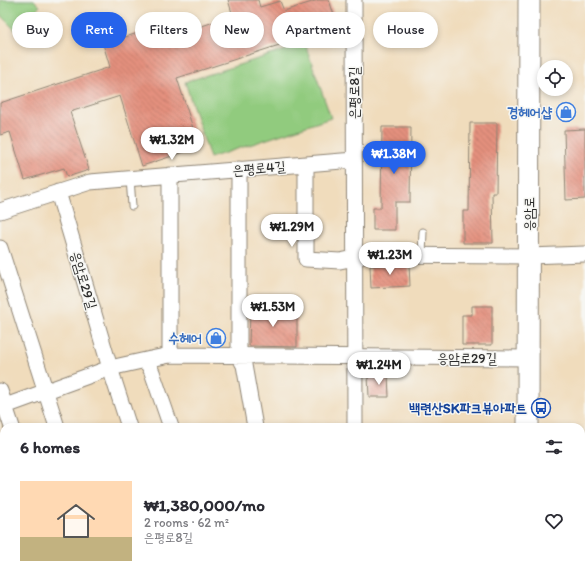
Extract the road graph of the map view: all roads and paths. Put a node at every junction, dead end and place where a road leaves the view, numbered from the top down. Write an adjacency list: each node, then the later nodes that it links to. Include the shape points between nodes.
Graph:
1 (354, 0): 3 (street, 은평로8길)
2 (529, 0): 15 (main road, 응암로)
3 (354, 160): 4 (street, 은평로4길); 16 (street, 은평로8길)
4 (306, 164): 5 (street, 은평로4길); 16 (street, via 306,259 340,261)
5 (239, 170): 6 (street, 은평로4길); 18 (street)
6 (170, 175): 7 (street, 은평로4길); 17 (street)
7 (130, 178): 8 (street, 은평로4길, via 90,182); 9 (lane)
8 (58, 192): 10 (street, 은평로4길); 22 (street, 응암로29길)
9 (132, 206)
10 (0, 211)
11 (423, 232): 14 (lane)
12 (0, 248): 24 (street)
13 (585, 254): 15 (street)
14 (422, 255): 15 (street); 16 (street, via 369,255)
15 (528, 256): 20 (main road, 응암로)
16 (355, 258): 19 (street, 은평로8길)
17 (170, 355): 18 (street, 응암로29길); 21 (street, 응암로29길)
18 (239, 356): 19 (street, 응암로29길); 30 (street, via 244,365)
19 (355, 357): 20 (street, 응암로29길); 31 (street, 은평로8길)
20 (528, 358): 32 (main road, 응암로)
21 (146, 360): 22 (street, 응암로29길); 29 (street)
22 (110, 368): 24 (street, 응암로29길); 28 (street, 응암로29길)
23 (0, 391): 25 (street)
24 (45, 392): 25 (street, 응암로29길); 27 (street)
25 (2, 407): 26 (street)
26 (10, 423)
27 (56, 423)
28 (128, 423)
29 (170, 423)
30 (254, 423)
31 (355, 423)
32 (528, 423)

